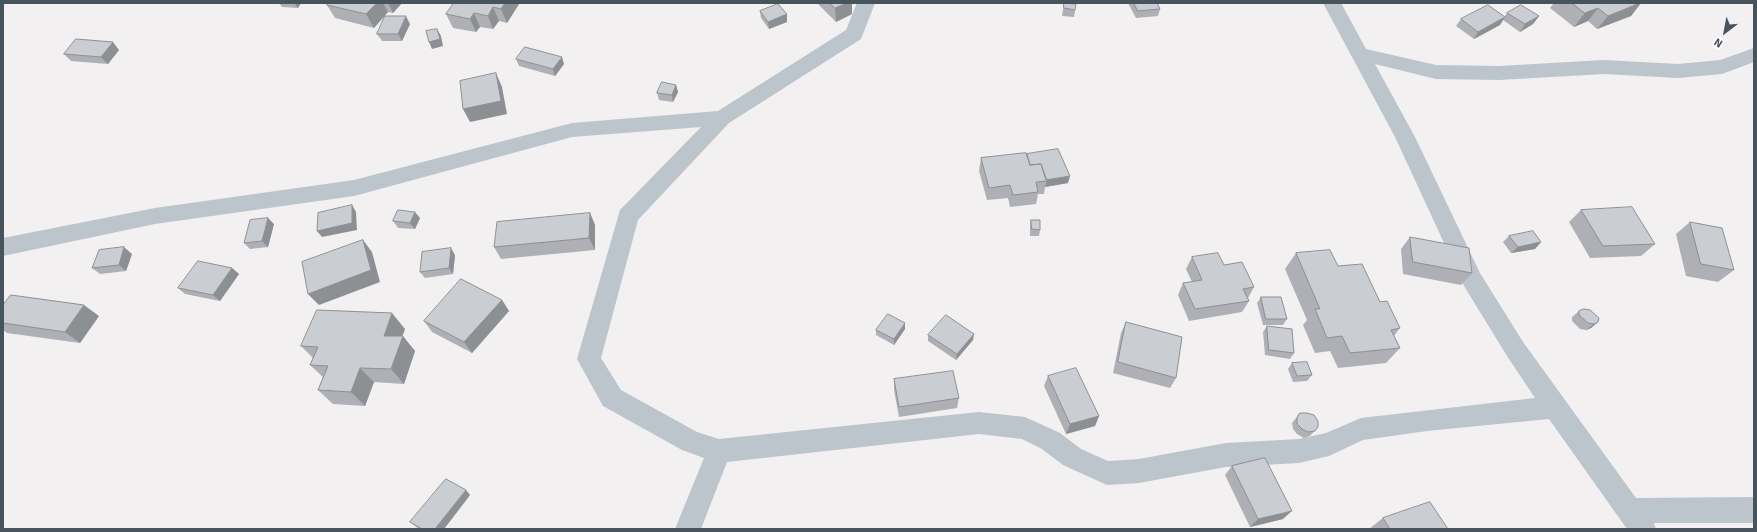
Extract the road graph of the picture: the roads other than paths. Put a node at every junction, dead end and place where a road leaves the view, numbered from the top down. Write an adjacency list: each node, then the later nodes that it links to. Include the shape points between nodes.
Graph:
1 (866, 3): 5 (street, via 854,34)
2 (1332, 3): 3 (street)
3 (1359, 54): 4 (street, via 1436,72 1499,73 1604,67 1686,70 1722,67); 7 (street, via 1405,137 1472,280)
4 (1754, 55)
5 (722, 118): 6 (street, via 572,130 354,188 155,216); 8 (street, via 628,216 589,360 612,398 691,442)
6 (3, 247)
7 (1555, 407): 8 (street, via 1361,429 1328,444 1299,451 1226,455 1139,471 1107,473 1072,457 1050,441 1025,428 979,423); 10 (street)
8 (720, 451): 11 (street)
9 (1754, 510): 10 (street)
10 (1637, 520)
11 (688, 529)

